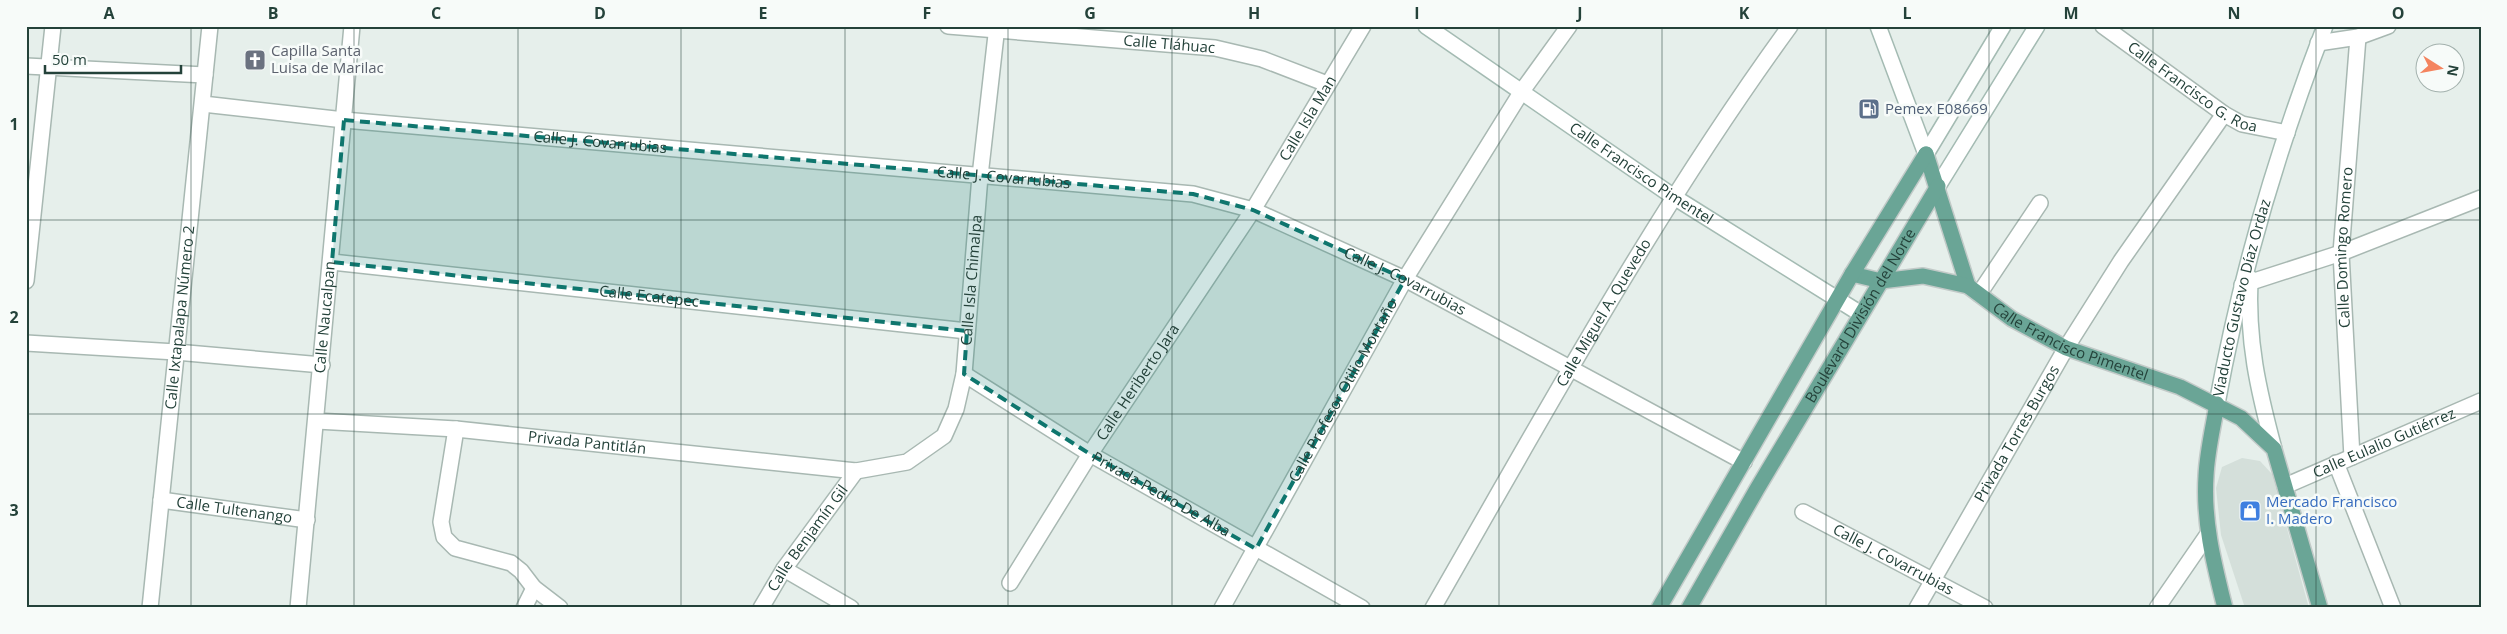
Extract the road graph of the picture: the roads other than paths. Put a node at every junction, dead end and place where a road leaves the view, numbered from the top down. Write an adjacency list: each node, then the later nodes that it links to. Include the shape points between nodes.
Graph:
1 (53, 26): 19 (street)
2 (210, 26): 20 (street, Calle Ixtapalapa Número 2)
3 (352, 26): 25 (street, Calle Naucalpan)
4 (948, 26): 15 (street, Calle Tláhuac)
5 (1363, 26): 21 (street, Calle Isla Man)
6 (1426, 26): 22 (street, Calle Francisco Pimentel)
7 (1569, 26): 22 (street, Calle Profesor Otilio Montaño)
8 (1790, 26): 30 (street, Calle Miguel A. Quevedo)
9 (1878, 26): 27 (street)
10 (2003, 26): 27 (street, Boulevard División del Norte)
11 (2038, 26): 29 (street, Boulevard División del Norte)
12 (2103, 26): 24 (street, Calle Francisco G. Roa)
13 (2325, 26): 17 (street, Viaducto Gustavo Díaz Ordaz)
14 (2388, 26): 16 (street)
15 (997, 29): 21 (street, Calle Tláhuac, via 1215,48 1262,59); 28 (street, Calle Isla Chimalpa)
16 (2358, 37): 17 (street); 35 (street, Calle Domingo Romero)
17 (2318, 43): 26 (street, Viaducto Gustavo Díaz Ordaz)
18 (26, 66): 19 (street)
19 (49, 68): 20 (street); 33 (street)
20 (206, 75): 23 (street, Calle Ixtapalapa Número 2)
21 (1327, 84): 34 (street, Calle Isla Man)
22 (1522, 91): 30 (street, Calle Francisco Pimentel); 38 (street, Calle Profesor Otilio Montaño)
23 (203, 104): 25 (street, Calle J. Covarrubias); 48 (street, Calle Ixtapalapa Número 2)
24 (2224, 114): 26 (street, Calle Francisco G. Roa, via 2242,124); 47 (street, Privada Torres Burgos, via 2120,261)
25 (344, 120): 28 (street, Calle J. Covarrubias); 36 (street, Calle Naucalpan)
26 (2287, 132): 41 (street, Viaducto Gustavo Díaz Ordaz, via 2251,252)
27 (1926, 154): 29 (main road); 37 (main road, Boulevard División del Norte)
28 (980, 176): 34 (street, Calle J. Covarrubias, via 1193,194); 45 (street, Calle Isla Chimalpa)
29 (1938, 186): 40 (main road, Boulevard División del Norte); 42 (main road)
30 (1674, 197): 43 (street, Calle Francisco Pimentel); 50 (street, Calle Miguel A. Quevedo)
31 (2481, 198): 35 (street)
32 (2040, 203): 42 (street)
33 (29, 207): 39 (street)
34 (1253, 210): 38 (street, Calle J. Covarrubias); 59 (street, Calle Heriberto Jara)
35 (2341, 253): 41 (street); 60 (street, Calle Domingo Romero)
36 (332, 262): 45 (street, Calle Ecatepec); 49 (street, Calle Naucalpan)
37 (1852, 274): 40 (main road, Calle Francisco Pimentel); 43 (main road, Boulevard División del Norte)
38 (1405, 279): 50 (street, Calle J. Covarrubias); 69 (street, Calle Profesor Otilio Montaño)
39 (26, 281)
40 (1881, 281): 42 (main road, Calle Francisco Pimentel, via 1923,276); 44 (main road, Boulevard División del Norte)
41 (2246, 283): 54 (street, Viaducto Gustavo Díaz Ordaz, via 2234,315); 58 (street, via 2250,343)
42 (1974, 290): 47 (main road, Calle Francisco Pimentel, via 2012,319)
43 (1838, 300): 44 (street, Calle Francisco Pimentel); 61 (main road, Boulevard División del Norte)
44 (1861, 314): 84 (main road, Boulevard División del Norte)
45 (967, 331): 51 (street, Calle Isla Chimalpa)
46 (26, 343): 48 (street)
47 (2066, 348): 52 (main road, Calle Francisco Pimentel); 72 (street, Privada Torres Burgos)
48 (176, 352): 49 (street); 65 (street, Calle Ixtapalapa Número 2)
49 (322, 365): 55 (street, Calle Naucalpan)
50 (1571, 367): 61 (street, Calle J. Covarrubias); 82 (street, Calle Miguel A. Quevedo)
51 (964, 374): 59 (street, Privada Pedro De Alba); 63 (street, Calle Isla Chimalpa, via 956,409 944,436 907,462)
52 (2180, 387): 54 (main road, Calle Francisco Pimentel); 57 (main road, Calle Francisco Pimentel, via 2204,412)
53 (2481, 401): 60 (street, Calle Eulalio Gutiérrez)
54 (2217, 404): 57 (main road, Viaducto Gustavo Díaz Ordaz); 58 (main road, Calle Francisco Pimentel, via 2241,418)
55 (317, 421): 56 (street, Privada Pantitlán); 67 (street, Calle Naucalpan)
56 (456, 429): 63 (street, Privada Pantitlán); 73 (street, via 441,522 444,537 456,548 511,564)
57 (2210, 443): 68 (main road, Viaducto Gustavo Díaz Ordaz, via 2206,476)
58 (2274, 449): 64 (main road)
59 (1090, 454): 69 (street, Privada Pedro De Alba); 71 (street, Calle Heriberto Jara)
60 (2352, 457): 62 (street, Calle Eulalio Gutiérrez)
61 (1744, 462): 83 (main road, Boulevard División del Norte)
62 (2336, 463): 64 (street, Calle Eulalio Gutiérrez); 90 (street)
63 (856, 471): 70 (street, Calle Benjamín Gil)
64 (2286, 486): 89 (main road)
65 (161, 500): 67 (street, Calle Tultenango); 74 (street, Calle Ixtapalapa Número 2)
66 (1803, 512): 72 (street, Calle J. Covarrubias)
67 (307, 520): 75 (street, Calle Naucalpan)
68 (2208, 534): 87 (street); 88 (main road, Viaducto Gustavo Díaz Ordaz)
69 (1256, 549): 80 (street, Calle Profesor Otilio Montaño); 81 (street, Privada Pedro De Alba)
70 (784, 569): 78 (street, Calle Benjamín Gil); 79 (street)
71 (1010, 582)
72 (1932, 582): 85 (street, Privada Torres Burgos); 86 (street, Calle J. Covarrubias)
73 (534, 588): 76 (street); 77 (street)
74 (150, 608)
75 (298, 608)
76 (524, 608)
77 (560, 608)
78 (761, 608)
79 (851, 608)
80 (1222, 608)
81 (1362, 608)
82 (1433, 608)
83 (1659, 608)
84 (1689, 608)
85 (1917, 608)
86 (1984, 608)
87 (2157, 608)
88 (2226, 608)
89 (2320, 608)
90 (2393, 608)

